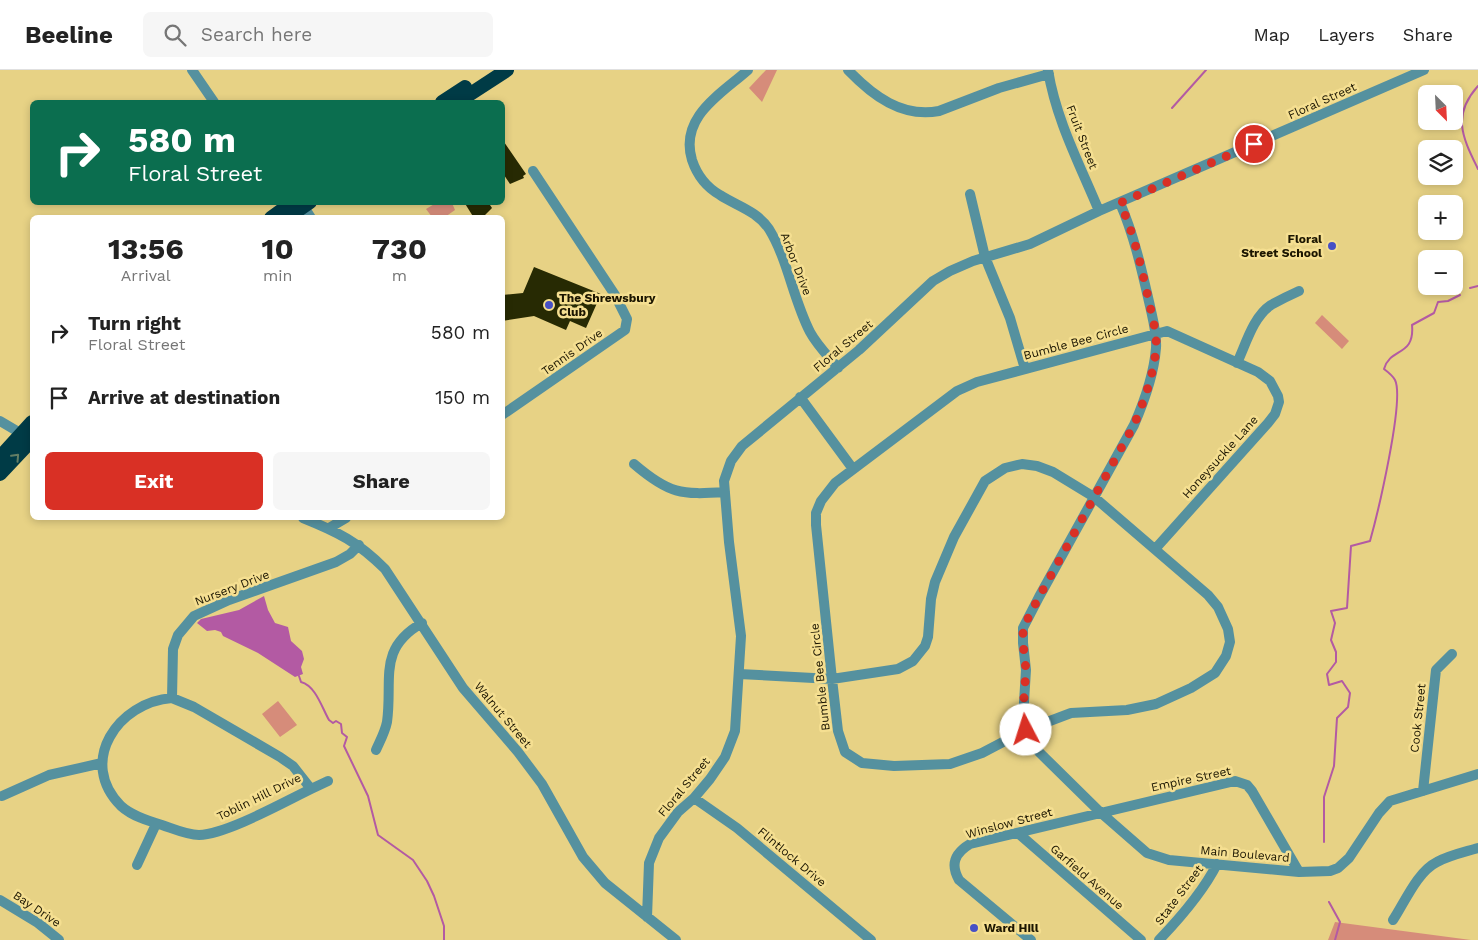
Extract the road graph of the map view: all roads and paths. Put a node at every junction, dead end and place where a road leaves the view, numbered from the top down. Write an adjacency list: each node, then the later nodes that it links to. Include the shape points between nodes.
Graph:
1 (192, 70): 8 (street)
2 (491, 70): 9 (highway)
3 (508, 70): 10 (highway)
4 (748, 70): 21 (street, Arbor Drive, via 719,93 694,122 689,140 691,155 706,185 754,213 768,228 810,332)
5 (848, 70): 7 (street, via 889,104 928,113)
6 (1424, 70): 13 (street, Floral Street)
7 (1049, 72): 15 (street, Fruit Street, via 1065,131)
8 (213, 100)
9 (445, 100)
10 (461, 100)
11 (533, 171): 24 (street, Tennis Drive, via 595,262 627,322 625,330)
12 (970, 194): 17 (street)
13 (1120, 203): 15 (street, Floral Street); 19 (street, via 1132,235)
14 (296, 208): 16 (highway)
15 (1099, 211): 17 (street, Floral Street, via 1030,244)
16 (278, 215)
17 (985, 257): 21 (street, Floral Street, via 933,281); 22 (street, via 1010,318)
18 (1299, 291): 20 (street, via 1262,313)
19 (1156, 333): 20 (street, Honeysuckle Lane, via 1175,332); 22 (street, Bumble Bee Circle); 32 (street, via 1155,356 1142,406)
20 (1237, 363): 37 (street, Honeysuckle Lane, via 1258,372 1273,385 1279,402 1274,414)
21 (838, 368): 23 (street, Floral Street)
22 (1025, 369): 29 (street, Bumble Bee Circle, via 957,391)
23 (800, 397): 29 (street); 31 (street, Floral Street, via 742,446 725,474)
24 (505, 413)
25 (0, 421): 26 (street)
26 (30, 438): 27 (highway); 30 (highway, one-way to 26)
27 (0, 457)
28 (634, 464): 31 (street, via 676,492)
29 (853, 469): 41 (street, Bumble Bee Circle, via 828,491 816,513)
30 (0, 474)
31 (725, 492): 40 (street, Floral Street, via 741,636)
32 (1094, 497): 37 (street, Bumble Bee Circle); 41 (street, Bumble Bee Circle, via 1053,472 1028,464 1005,468 988,479 954,537 938,573 931,599 928,637 913,662 891,671); 43 (street, via 1023,628)
33 (307, 520): 35 (street, Walnut Street)
34 (343, 520): 35 (street)
35 (329, 528): 36 (street, Walnut Street)
36 (359, 545): 38 (street, Walnut Street, via 385,570); 42 (street, Nursery Drive, via 336,562 229,600 194,616 178,635 173,649)
37 (1156, 548): 43 (street, Bumble Bee Circle, via 1208,595 1225,619 1230,642 1219,668 1191,688 1156,704 1127,710 1071,712)
38 (422, 624): 44 (street, via 402,637 394,650 389,665 387,722); 60 (street, Walnut Street, via 463,688 542,784 583,857 606,883)
39 (1452, 654): 49 (street, Cook Street, via 1436,670)
40 (739, 674): 41 (street, Bumble Bee Circle); 51 (street, Floral Street, via 734,737 725,757)
41 (832, 679): 43 (street, Bumble Bee Circle, via 841,745 850,757 862,763 894,766 950,764 982,753)
42 (172, 698): 45 (street, via 145,704 118,724 105,748); 48 (street, Toblin Hill Drive, via 194,707 280,757 293,766)
43 (1026, 730): 52 (street, Main Boulevard, via 1039,752)
44 (376, 750)
45 (102, 763): 50 (street, via 49,775); 53 (street, Toblin Hill Drive, via 109,790 122,806)
46 (1478, 774): 49 (street, Main Boulevard)
47 (328, 781): 48 (street)
48 (311, 789): 53 (street, Toblin Hill Drive, via 213,832 198,835)
49 (1423, 791): 58 (street, Main Boulevard, via 1388,803 1349,858 1338,868 1325,872)
50 (2, 796)
51 (694, 798): 60 (street, Floral Street, via 672,819 654,848); 64 (street, Flintlock Drive, via 737,828)
52 (1100, 812): 54 (street, Winslow Street); 56 (street, Main Boulevard, via 1152,856); 58 (street, Empire Street, via 1226,782 1242,782 1252,791)
53 (156, 824): 57 (street)
54 (1018, 832): 65 (street, Winslow Street, via 970,844 956,855 954,867 960,880); 66 (street, Garfield Avenue)
55 (1478, 848): 61 (street, via 1431,866)
56 (1217, 864): 58 (street, Main Boulevard); 67 (street, State Street, via 1177,921)
57 (137, 865)
58 (1299, 872)
59 (0, 900): 62 (street, Bay Drive)
60 (647, 916): 63 (street, Walnut Street)
61 (1393, 920)
62 (59, 940)
63 (676, 940)
64 (871, 940)
65 (1031, 940)
66 (1141, 940)
67 (1159, 940)

